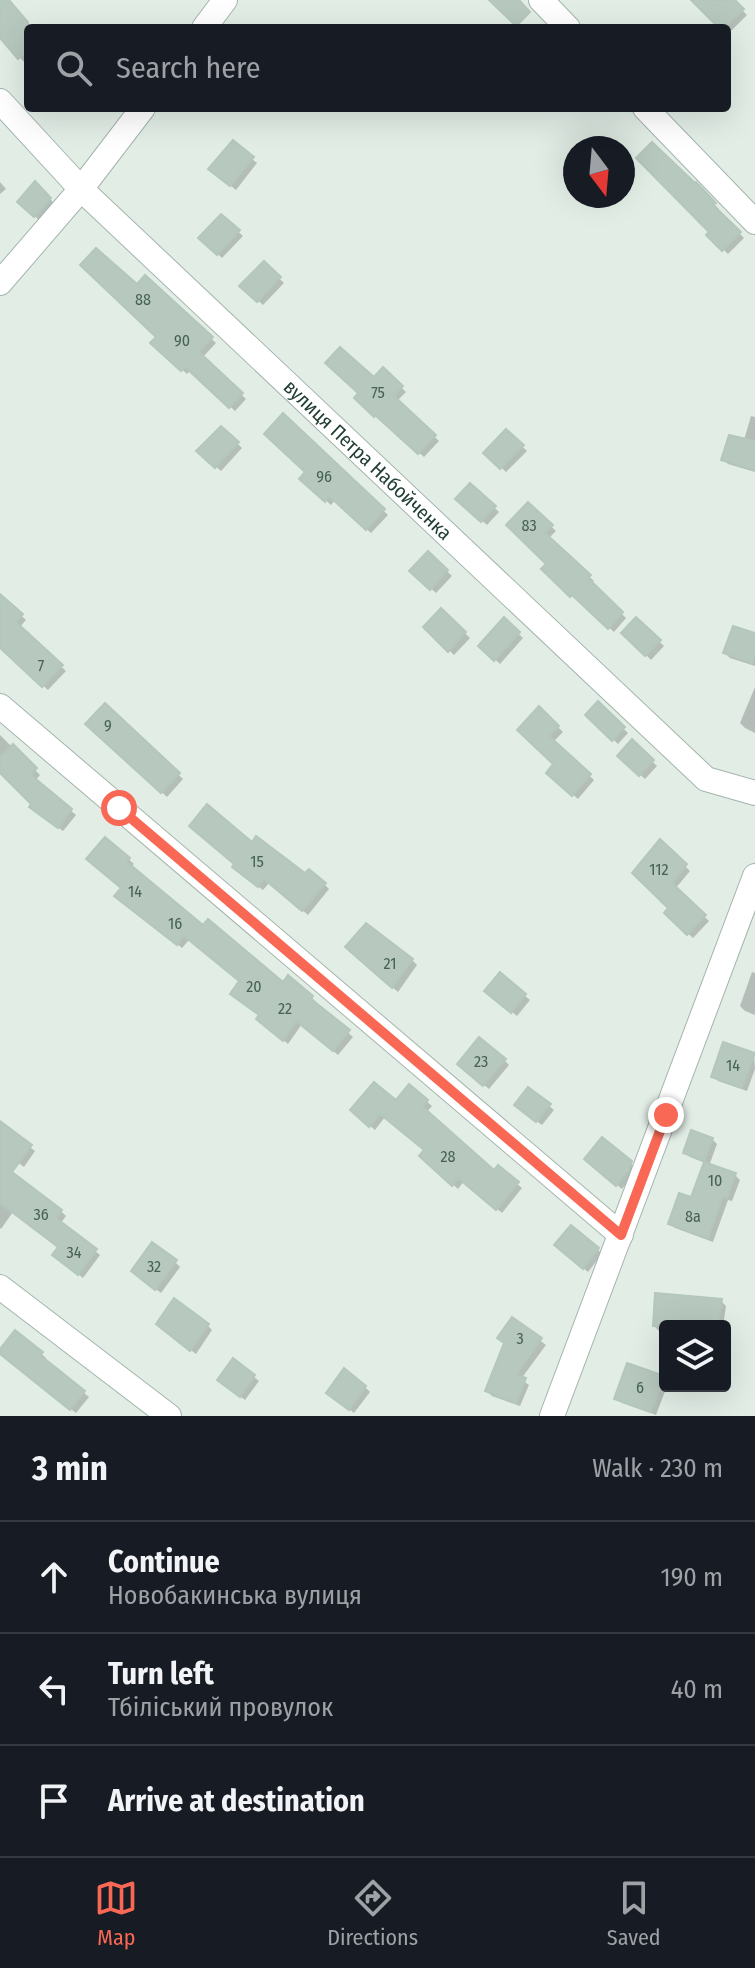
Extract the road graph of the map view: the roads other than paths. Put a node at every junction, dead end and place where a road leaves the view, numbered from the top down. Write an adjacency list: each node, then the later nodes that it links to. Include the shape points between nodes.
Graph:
1 (225, 0): 3 (street)
2 (541, 0): 4 (street)
3 (207, 24)
4 (564, 24)
5 (0, 101): 8 (street, вулиця Петра Набойченка)
6 (140, 112): 8 (street)
7 (649, 112): 9 (street)
8 (81, 189): 10 (street); 12 (street, вулиця Петра Набойченка, via 706,779)
9 (755, 222)
10 (0, 283)
11 (0, 706): 14 (street)
12 (755, 793)
13 (755, 876): 14 (street)
14 (621, 1235): 17 (street)
15 (0, 1287): 16 (street)
16 (169, 1416)
17 (552, 1416)

